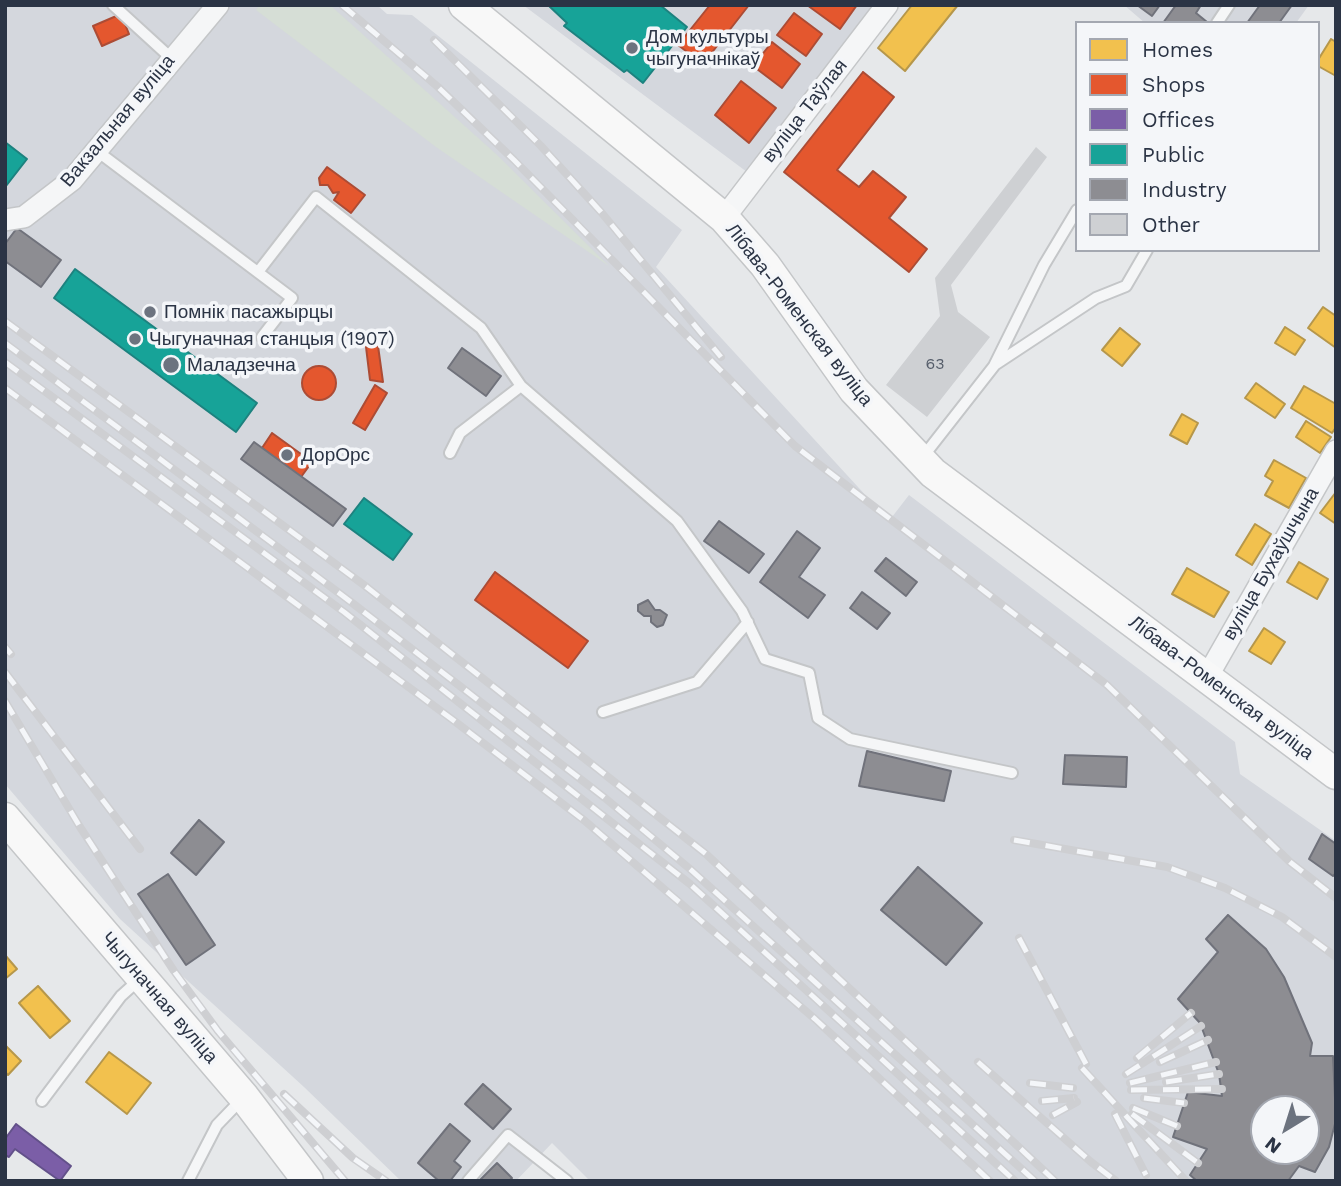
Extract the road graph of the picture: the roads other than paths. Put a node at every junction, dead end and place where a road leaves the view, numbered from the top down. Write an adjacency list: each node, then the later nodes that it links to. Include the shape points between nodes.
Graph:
1 (113, 5): 7 (lane)
2 (218, 5): 7 (street, Вакзальная вуліца)
3 (464, 5): 10 (main road, Лібава-Роменская вуліца)
4 (887, 5): 10 (street, вуліца Таўлая)
5 (1229, 5): 6 (lane)
6 (1218, 21)
7 (171, 58): 8 (street, Вакзальная вуліца)
8 (97, 151): 11 (street, Вакзальная вуліца, via 38,209); 13 (lane)
9 (1075, 213): 15 (lane)
10 (723, 218): 19 (main road, Лібава-Роменская вуліца, via 765,265 854,390)
11 (5, 220)
12 (1146, 252): 15 (lane, via 1126,286 1096,298)
13 (258, 272): 14 (lane, via 292,298); 16 (lane, via 316,197 481,328)
14 (262, 337)
15 (994, 366): 19 (lane)
16 (521, 386): 18 (lane, via 460,433); 20 (lane, via 677,521)
17 (1336, 451): 21 (street, вуліца Бухаўшчына)
18 (450, 453)
19 (920, 461): 21 (main road, Лібава-Роменская вуліца)
20 (748, 622): 22 (lane, via 697,682); 23 (lane, via 765,659 809,673 818,719 850,739)
21 (1207, 677): 24 (main road, Лібава-Роменская вуліца)
22 (603, 712)
23 (1012, 773)
24 (1336, 774)
25 (5, 818): 26 (main road, Чыгуначная вуліца)
26 (142, 977): 27 (main road, Чыгуначная вуліца); 28 (lane, via 121,996)
27 (244, 1097): 30 (lane, via 217,1125); 31 (main road, Чыгуначная вуліца)
28 (42, 1101)
29 (560, 1178): 32 (lane, via 509,1135)
30 (188, 1181)
31 (308, 1181)
32 (468, 1181)

